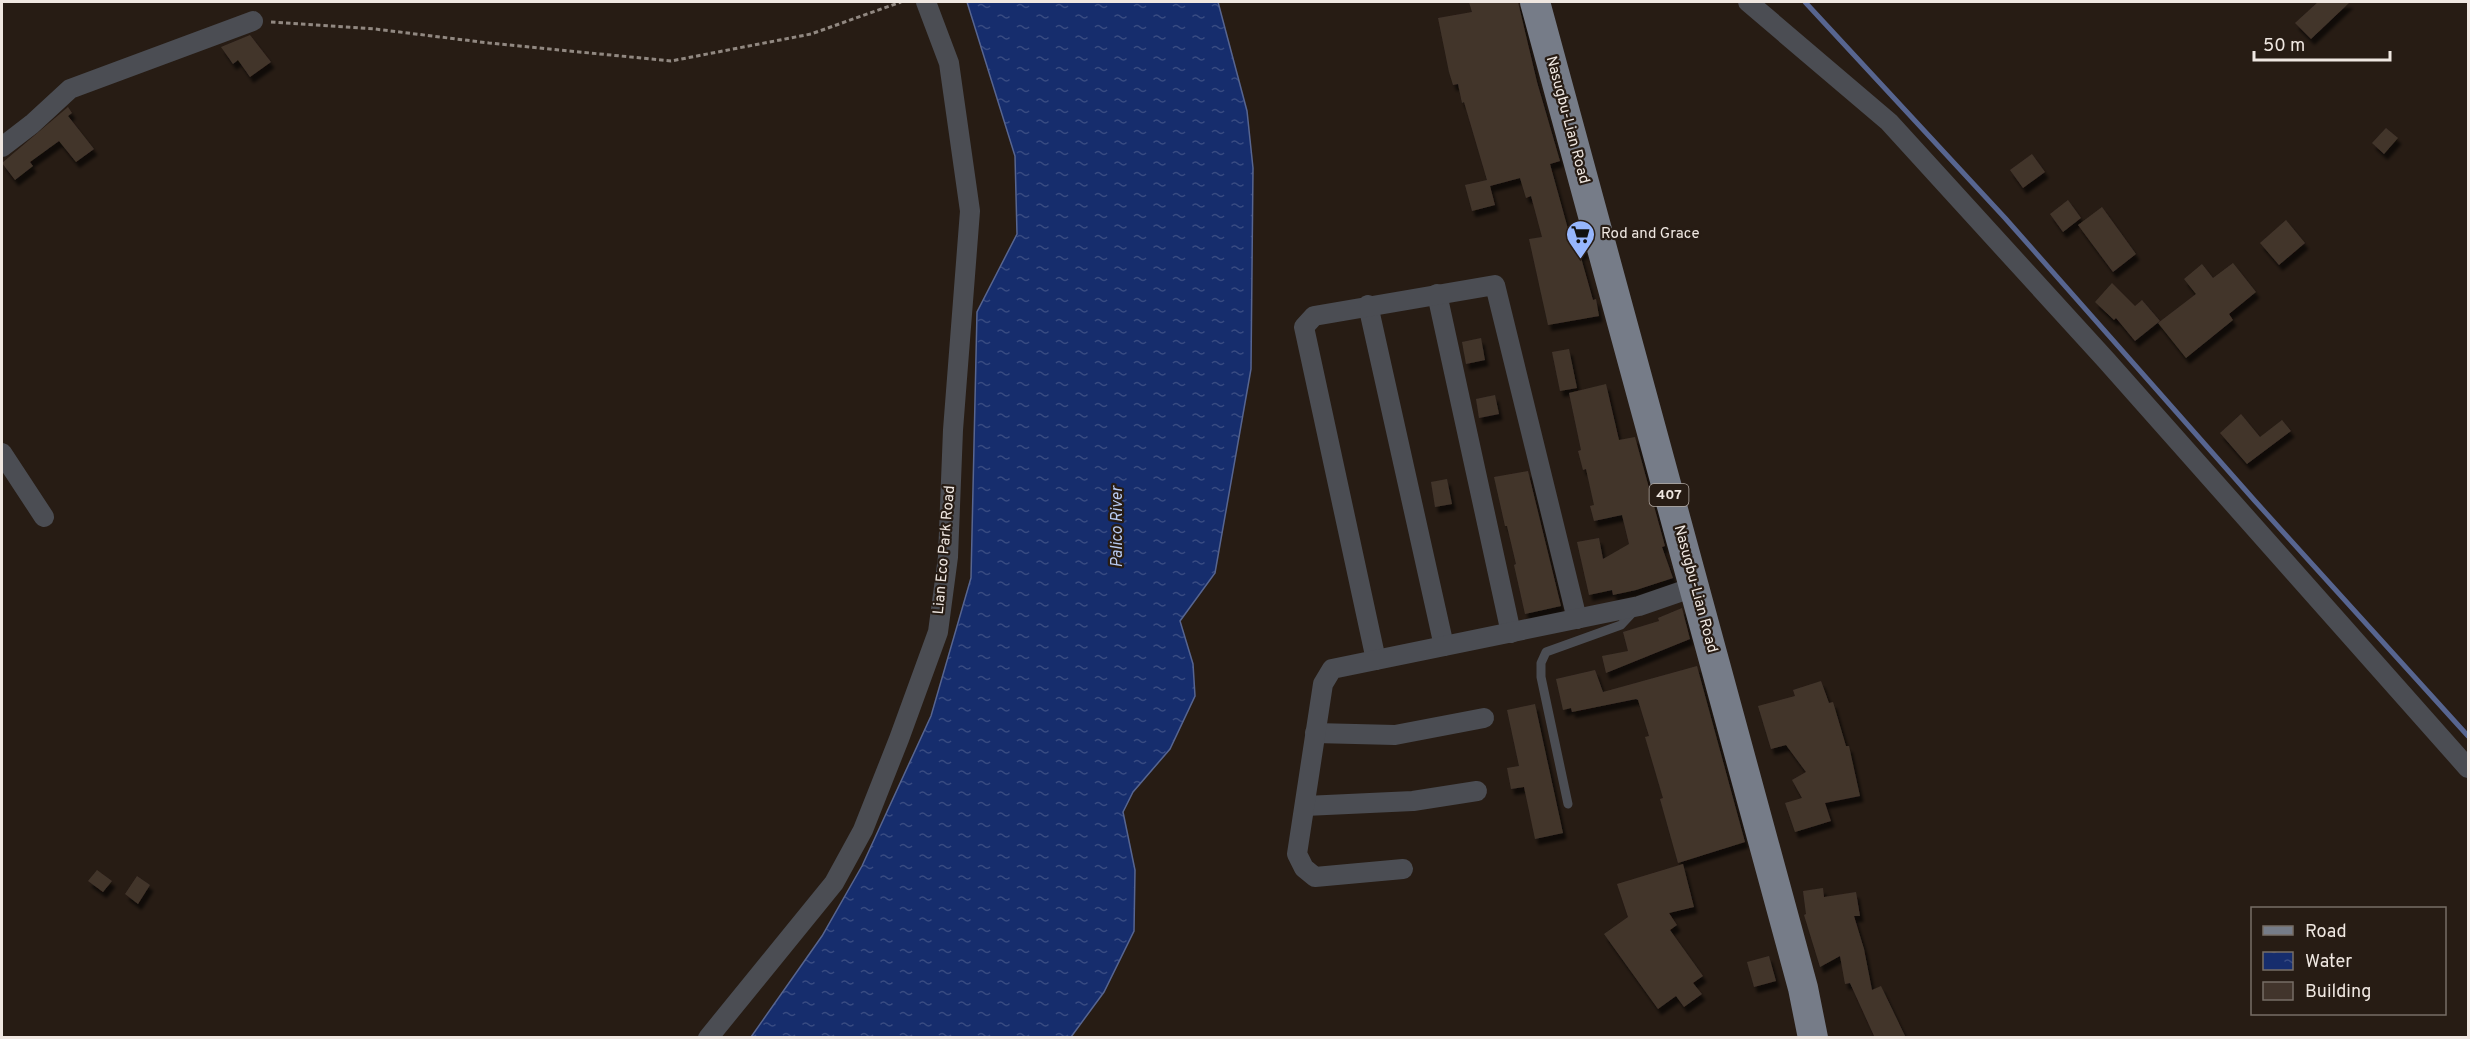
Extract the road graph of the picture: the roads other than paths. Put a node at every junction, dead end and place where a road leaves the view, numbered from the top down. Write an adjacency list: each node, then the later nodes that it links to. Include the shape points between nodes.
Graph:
1 (926, 2): 23 (street, Lian Eco Park Road, via 949,63 970,211 953,430 948,557 938,632 863,830 834,884)
2 (1535, 2): 10 (main road, Nasugbu-Lian Road / 407)
3 (1748, 2): 18 (street, via 1911,145)
4 (253, 21): 5 (street, via 70,89)
5 (2, 147)
6 (1437, 294): 7 (street); 12 (street, via 1495,285); 13 (street)
7 (1368, 306): 14 (street); 15 (street, via 1314,316 1304,327)
8 (2, 453): 9 (street)
9 (44, 517)
10 (1694, 587): 11 (street); 24 (main road, Nasugbu-Lian Road / 407)
11 (1639, 606): 12 (street); 20 (lane, via 1621,625 1546,651 1540,663)
12 (1577, 619): 13 (street)
13 (1511, 633): 14 (street)
14 (1444, 646): 15 (street)
15 (1376, 660): 17 (street, via 1332,669 1323,684)
16 (1484, 718): 17 (street, via 1395,735)
17 (1316, 733): 21 (street)
18 (2469, 768)
19 (1477, 790): 21 (street, via 1413,801)
20 (1568, 804)
21 (1305, 806): 22 (street, via 1297,854 1304,868 1315,876)
22 (1403, 869)
23 (708, 1038)
24 (1814, 1038)

